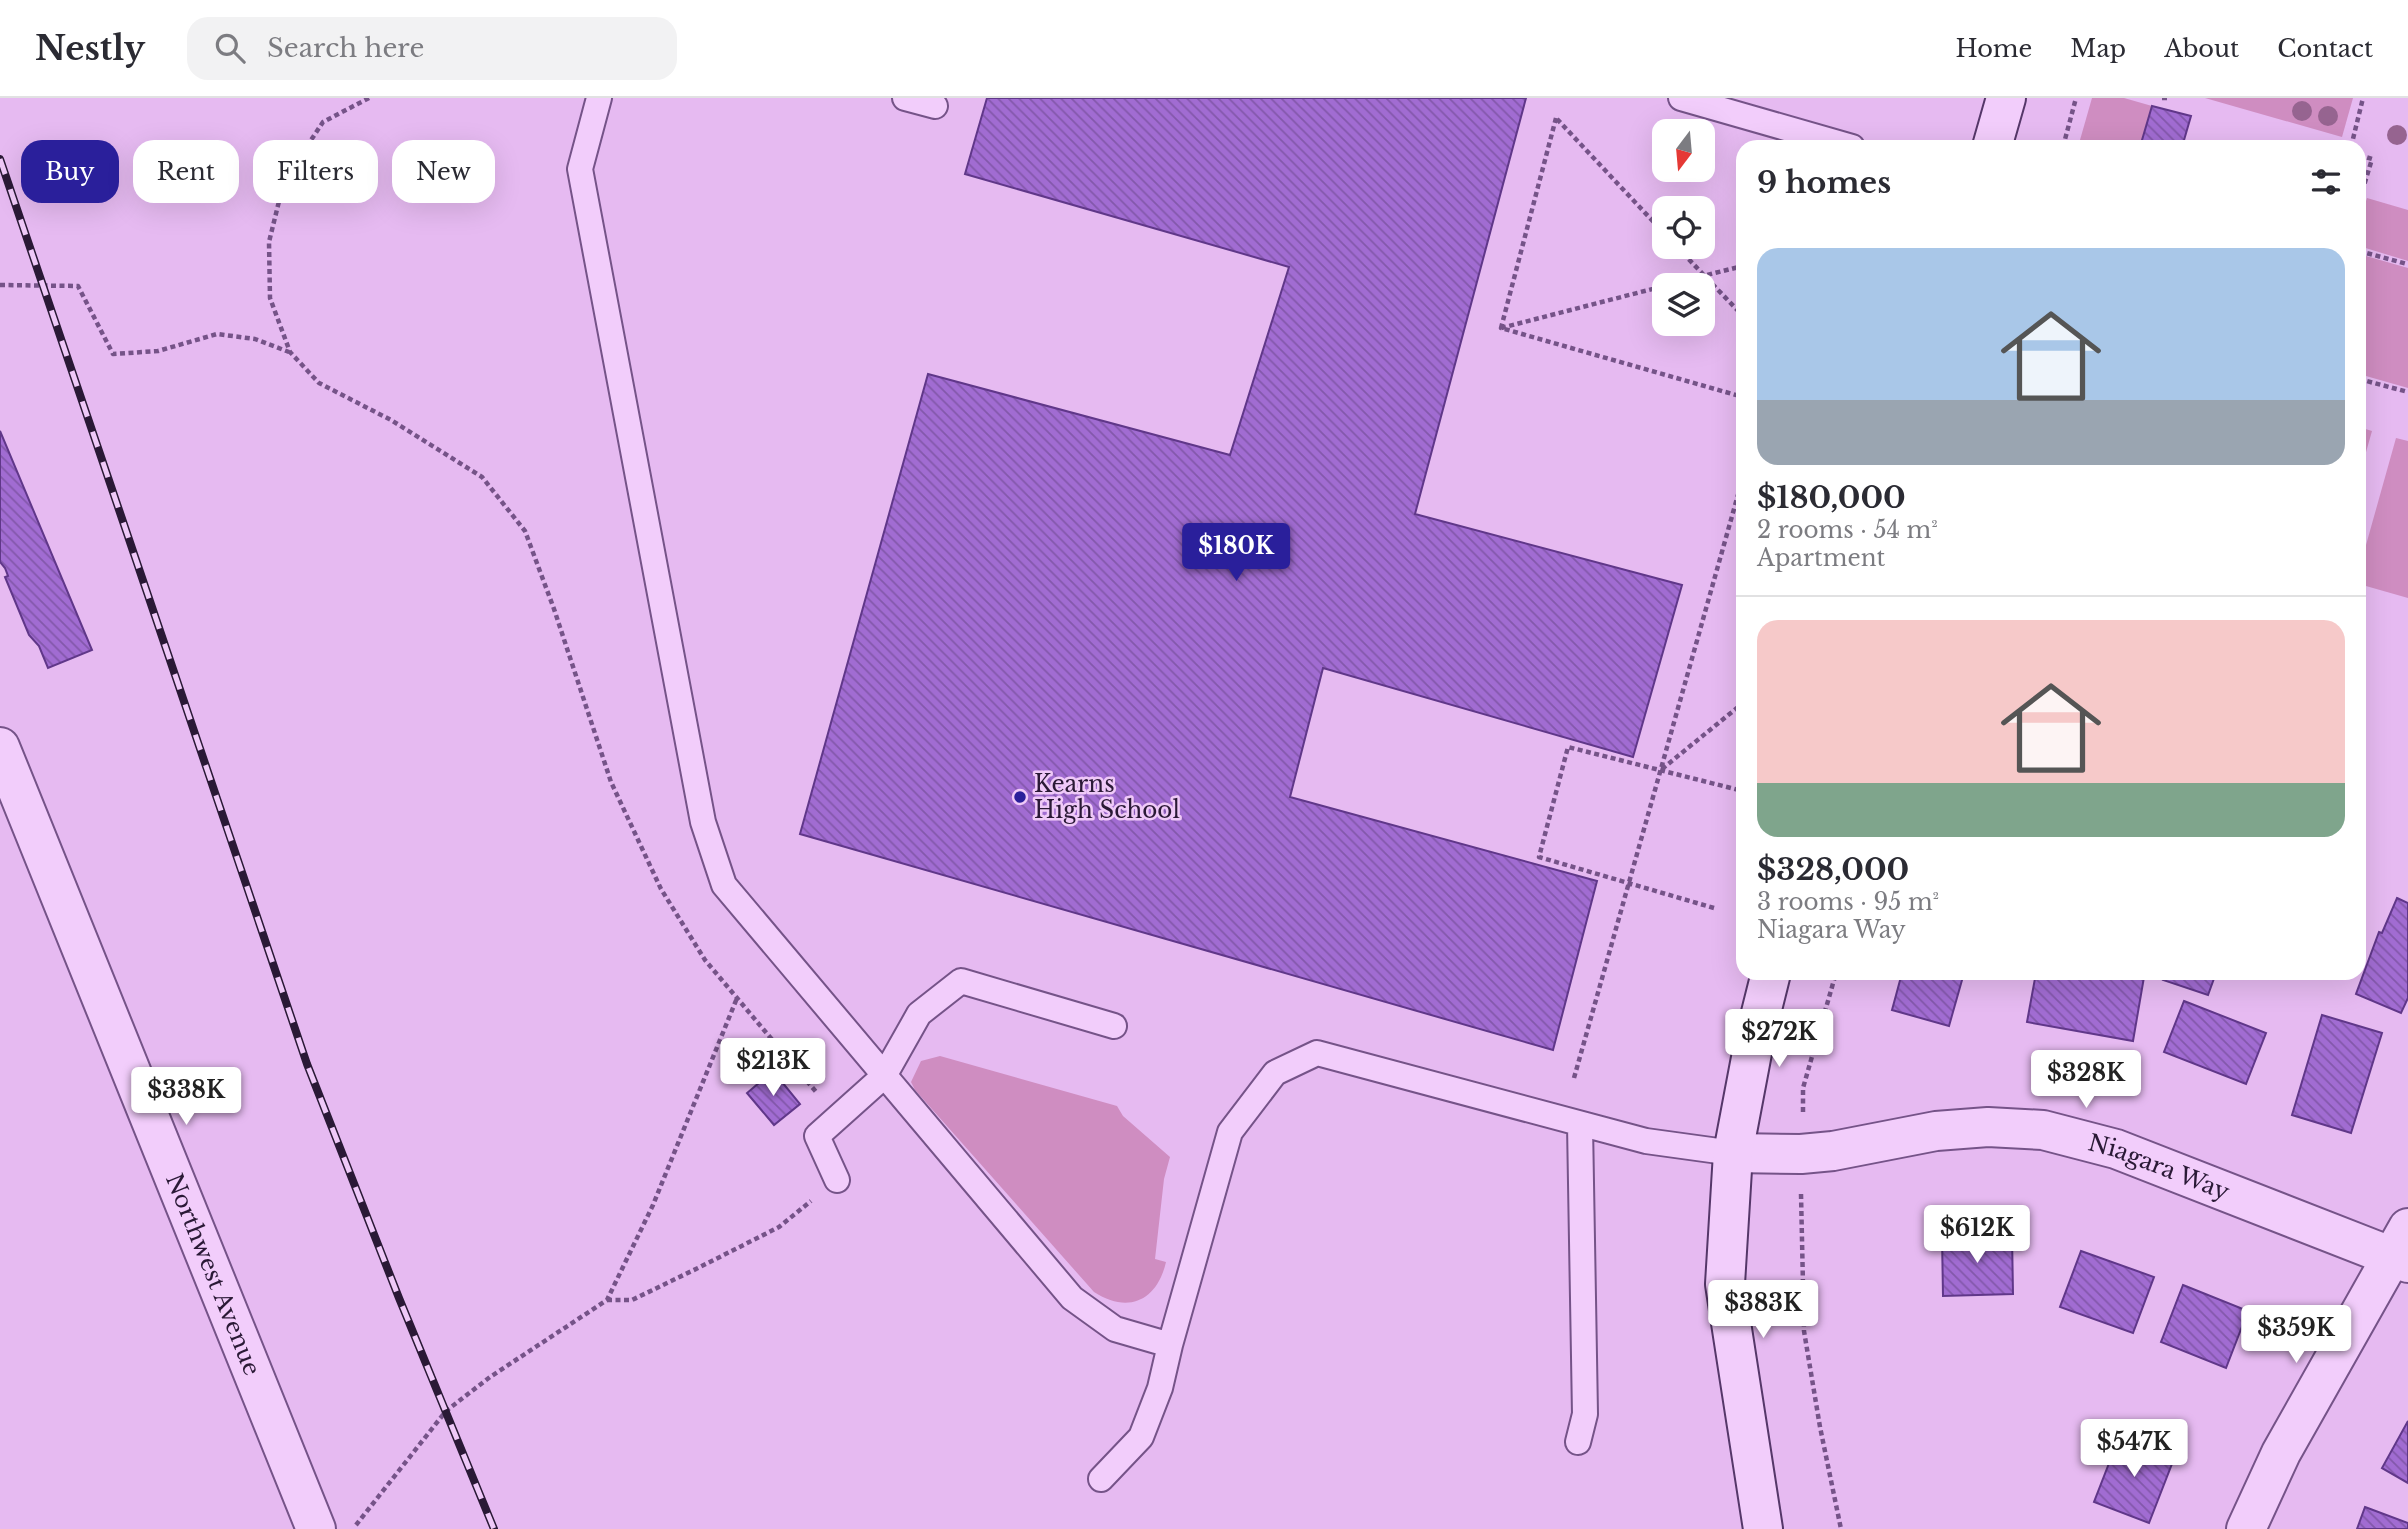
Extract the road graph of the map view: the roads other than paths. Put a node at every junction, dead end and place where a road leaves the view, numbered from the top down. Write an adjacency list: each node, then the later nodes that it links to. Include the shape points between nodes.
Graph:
1 (599, 98): 11 (lane, via 580,169 703,822 724,885)
2 (905, 98): 5 (lane)
3 (1681, 98): 6 (lane)
4 (2006, 98): 7 (street)
5 (935, 106)
6 (1828, 140)
7 (1994, 140)
8 (0, 747): 19 (street, Northwest Avenue)
9 (1769, 980): 13 (street)
10 (1114, 1026): 11 (lane, via 961,981 919,1014)
11 (884, 1076): 14 (lane, via 817,1136); 16 (lane, via 1072,1298 1115,1329)
12 (1580, 1125): 13 (lane, via 1646,1141); 16 (lane, via 1317,1053 1275,1073 1230,1132); 17 (lane, via 1586,1415)
13 (1733, 1153): 15 (street, Niagara Way, via 1833,1151 1936,1131 1988,1127 2043,1130 2116,1149); 20 (street, via 1725,1284)
14 (837, 1180)
15 (2403, 1249): 21 (street, via 2281,1453)
16 (1170, 1345): 18 (lane, via 1141,1437)
17 (1578, 1442)
18 (1101, 1479)
19 (316, 1529)
20 (1763, 1529)
21 (2246, 1529)

